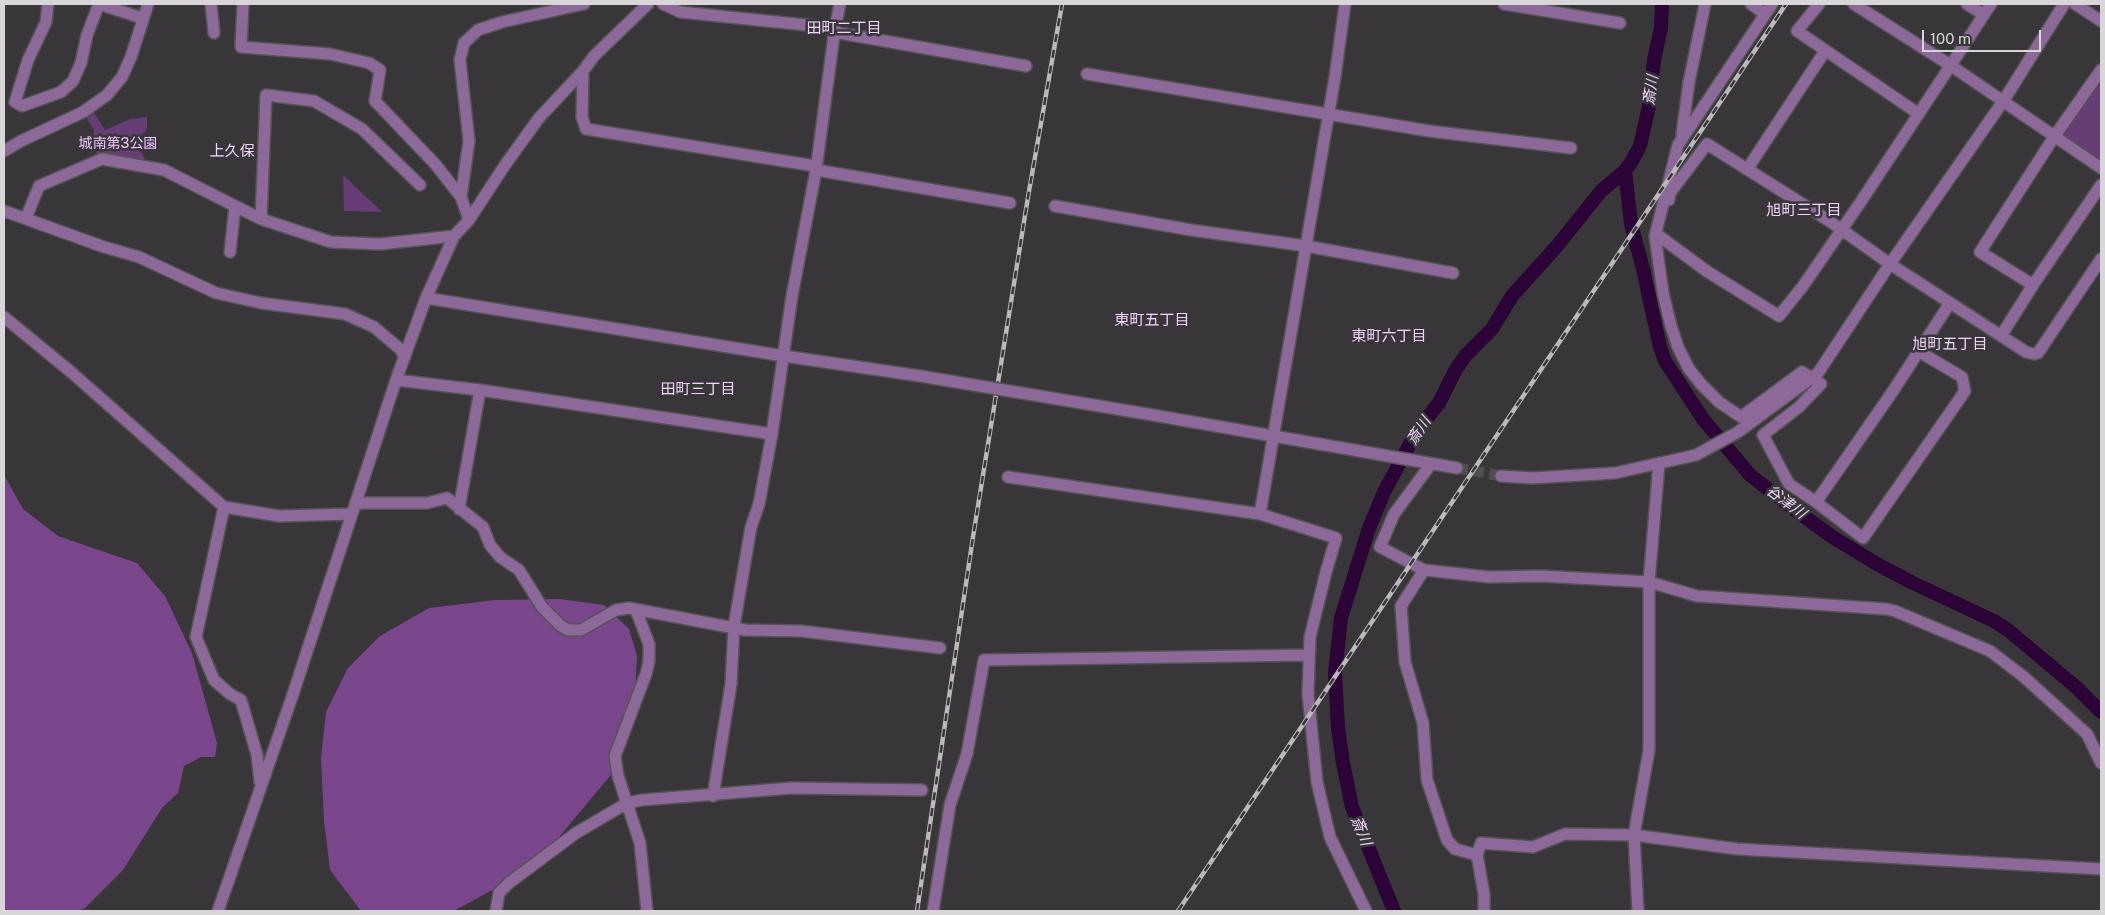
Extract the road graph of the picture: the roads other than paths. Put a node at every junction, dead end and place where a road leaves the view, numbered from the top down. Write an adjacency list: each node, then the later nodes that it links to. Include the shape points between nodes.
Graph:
1 (48, 4): 2 (street, via 46,22 28,60 15,102 22,106 61,92 73,81)
2 (99, 4): 23 (street)
3 (148, 4): 23 (street)
4 (212, 4): 27 (street)
5 (243, 4): 46 (street, via 241,47 330,54 369,63 380,70 375,102 436,165)
6 (584, 4): 46 (street, via 494,24 478,30 464,42 460,60 469,141)
7 (648, 4): 31 (street, via 594,56)
8 (663, 4): 26 (street, via 680,12)
9 (840, 4): 26 (street)
10 (1345, 4): 35 (street)
11 (1504, 4): 25 (street)
12 (1705, 4): 38 (street, via 1689,82)
13 (1751, 4): 21 (street)
14 (1772, 4): 21 (street)
15 (1819, 4): 28 (street, via 1797,31)
16 (1854, 4): 29 (street)
17 (1967, 4): 22 (street)
18 (1992, 4): 22 (street)
19 (2064, 4): 34 (street)
20 (2075, 4): 24 (street)
21 (1765, 14): 38 (street)
22 (1984, 15): 29 (street)
23 (142, 18): 40 (street, via 122,77 107,95 83,112)
24 (2101, 21)
25 (1620, 23)
26 (835, 30): 30 (street); 41 (street)
27 (214, 33)
28 (1825, 51): 36 (street); 42 (street)
29 (1950, 64): 34 (street); 36 (street)
30 (1026, 66)
31 (583, 71): 41 (street, via 582,117 586,129); 53 (street, via 539,118)
32 (1087, 74): 35 (street)
33 (2100, 77): 37 (street)
34 (2004, 100): 37 (street); 60 (street)
35 (1327, 113): 39 (street, via 1429,131); 57 (street)
36 (1919, 114): 54 (street)
37 (2054, 137): 43 (street); 62 (street, via 1980,252)
38 (1682, 138): 56 (street)
39 (1571, 148)
40 (4, 151)
41 (815, 168): 47 (street); 69 (street)
42 (1748, 168): 54 (street); 56 (street, via 1707,144 1670,193)
43 (2101, 168)
44 (420, 185): 52 (street, via 362,129 314,101 266,95)
45 (2101, 185): 62 (street)
46 (461, 197): 53 (street)
47 (1010, 203)
48 (235, 206): 51 (street, via 164,170 102,159 39,186); 52 (street); 58 (street)
49 (1054, 206): 57 (street)
50 (4, 211): 51 (street)
51 (26, 218): 68 (street, via 139,257 216,293 261,303 345,314 374,328)
52 (261, 219): 55 (street, via 331,242 349,244)
53 (469, 220): 55 (street)
54 (1841, 230): 56 (street, via 1779,316); 60 (street)
55 (454, 236): 63 (street)
56 (1657, 236): 70 (street, via 1670,326 1689,369 1719,402 1741,417 1802,372)
57 (1306, 246): 61 (street); 74 (street)
58 (230, 252)
59 (2101, 259): 66 (street, via 2038,353 2026,352)
60 (1890, 264): 64 (street); 70 (street, via 1818,373)
61 (1453, 273)
62 (2033, 285): 66 (street)
63 (426, 298): 68 (street); 69 (street)
64 (1950, 303): 66 (street); 67 (street)
65 (4, 317): 82 (street)
66 (2001, 336)
67 (1918, 351): 80 (street); 80 (street, via 1962,377 1965,391 1863,538)
68 (405, 356): 71 (street)
69 (784, 356): 73 (street); 74 (street, bridge)
70 (1812, 377): 76 (street, via 1738,432 1696,455); 80 (street, via 1820,384 1799,407 1763,435 1789,484)
71 (396, 380): 72 (street); 81 (street)
72 (480, 390): 73 (street); 83 (street)
73 (772, 434): 89 (street, via 759,504 751,527)
74 (1273, 435): 75 (street); 85 (street)
75 (1429, 463): 77 (street); 86 (street, via 1394,514 1380,547)
76 (1660, 463): 78 (street, via 1615,473 1532,478); 87 (street)
77 (1457, 468)
78 (1501, 476)
79 (1008, 477): 85 (street)
80 (1816, 502)
81 (356, 503): 83 (street, via 426,503 447,498); 84 (street)
82 (224, 507): 84 (street, via 280,516); 93 (street, via 196,637 214,680 241,700 257,755)
83 (459, 509): 88 (street, via 482,528 500,558 520,570 542,607 568,630 581,630 616,610)
84 (352, 514): 93 (street)
85 (1260, 514): 91 (street, via 1336,538)
86 (1424, 570): 87 (street, via 1489,577 1541,576); 98 (street, via 1400,606 1405,662 1423,723 1427,780 1446,840 1455,849)
87 (1649, 582): 92 (street, via 1697,596 1886,609 1978,644 2024,677 2081,729 2090,738); 97 (street, via 1648,750)
88 (636, 610): 89 (street); 96 (street, via 649,644 649,661 615,756)
89 (734, 626): 90 (street, via 745,630 801,631); 95 (street, via 730,684)
90 (940, 648)
91 (1308, 656): 103 (street, via 984,660 967,754 950,805); 104 (street, via 1308,694 1320,796 1330,837)
92 (2101, 763)
93 (260, 785): 100 (street)
94 (922, 790): 95 (street, via 792,788)
95 (713, 796): 96 (street)
96 (627, 803): 101 (street, via 576,833 509,883 499,893); 102 (street, via 640,842)
97 (1634, 835): 98 (street, via 1565,834 1533,847 1481,843); 99 (street, via 1737,849); 106 (street)
98 (1478, 855): 105 (street)
99 (2101, 869)
100 (218, 911)
101 (496, 911)
102 (647, 911)
103 (933, 911)
104 (1366, 911)
105 (1484, 911)
106 (1638, 911)

